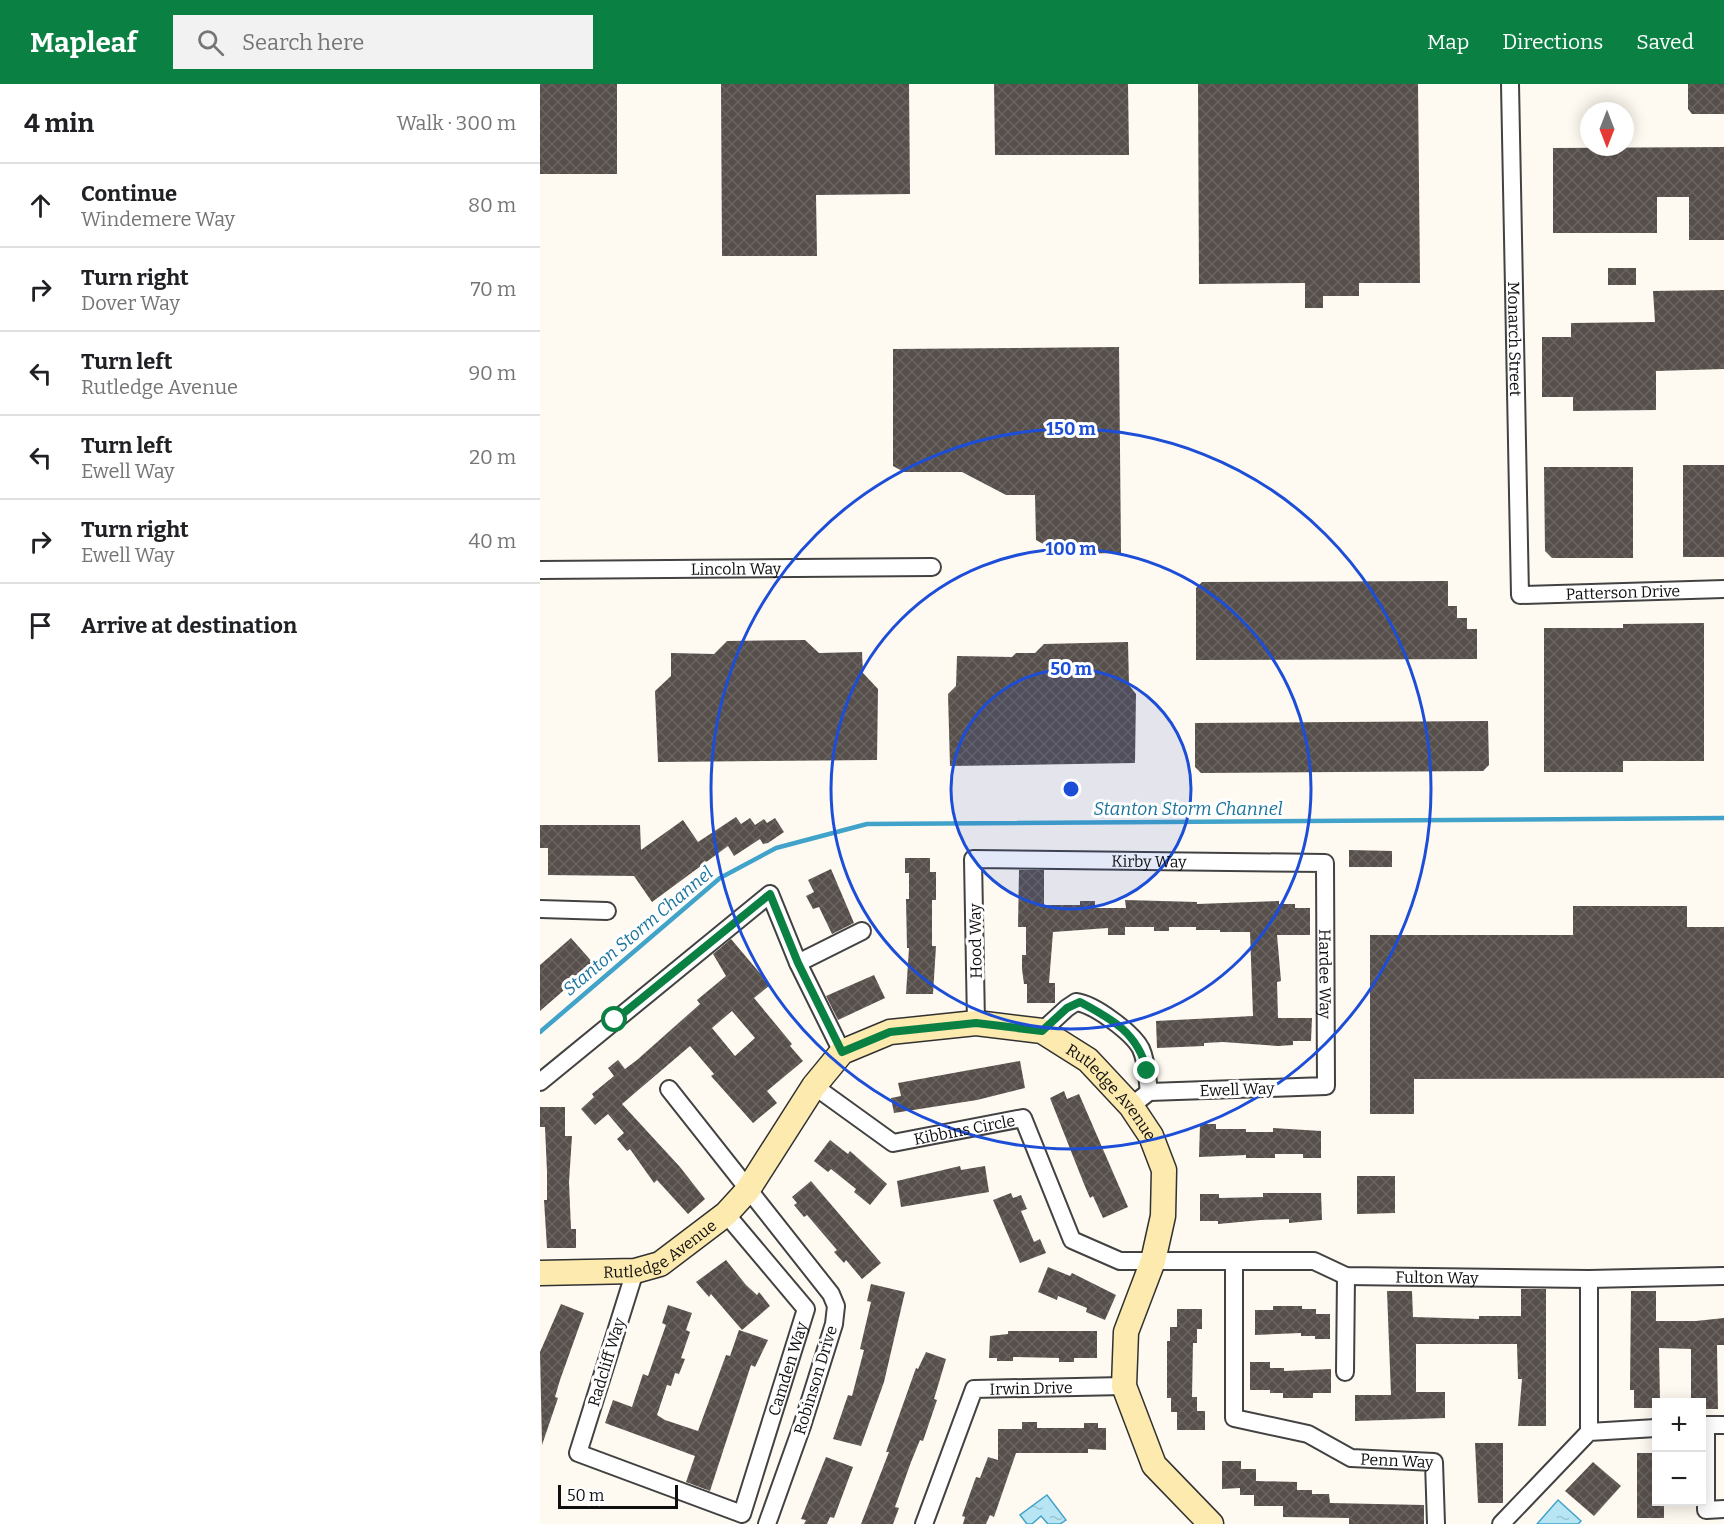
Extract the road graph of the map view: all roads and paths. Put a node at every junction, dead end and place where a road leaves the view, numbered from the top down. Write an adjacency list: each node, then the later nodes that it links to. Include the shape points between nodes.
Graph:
1 (1510, 84): 5 (street, Monarch Street)
2 (932, 567): 3 (street, Lincoln Way)
3 (540, 570)
4 (1724, 589): 5 (street, Patterson Drive)
5 (1520, 595)
6 (973, 859): 7 (street, Kirby Way); 12 (street, Hood Way)
7 (1325, 863): 17 (street, Hardee Way)
8 (540, 909): 9 (street)
9 (607, 911)
10 (862, 931): 11 (street)
11 (798, 963): 14 (street); 15 (street, via 770,894)
12 (976, 1023): 13 (street, Rutledge Avenue); 14 (street, Rutledge Avenue, via 890,1032)
13 (1042, 1031): 19 (street, Rutledge Avenue); 19 (street, via 1076,1002 1104,1015 1131,1036 1142,1052)
14 (842, 1052): 16 (street, Rutledge Avenue)
15 (540, 1082)
16 (814, 1086): 20 (street, Rutledge Avenue); 22 (street, Kibbins Circle, via 893,1143 1023,1118 1072,1240 1120,1261)
17 (1326, 1086): 19 (street, Ewell Way)
18 (669, 1089): 20 (street)
19 (1140, 1099): 22 (street, Rutledge Avenue, via 1164,1170 1163,1216)
20 (747, 1191): 21 (street, Rutledge Avenue); 38 (street, Robinson Drive, via 837,1306 802,1426)
21 (726, 1214): 24 (street, Rutledge Avenue, via 660,1264); 36 (street, Camden Way, via 806,1309 742,1514)
22 (1153, 1261): 23 (street, Fulton Way); 30 (street, Rutledge Avenue, via 1126,1332)
23 (1234, 1262): 26 (street, Fulton Way, via 1314,1261); 41 (street, Penn Way, via 1234,1418 1308,1434 1351,1458 1434,1462)
24 (635, 1271): 25 (street, Rutledge Avenue); 36 (street, Radcliff Way)
25 (540, 1274)
26 (1346, 1276): 28 (street, Fulton Way); 29 (street)
27 (1724, 1276): 28 (street, Fulton Way)
28 (1589, 1279): 34 (street)
29 (1345, 1372)
30 (1124, 1386): 39 (street, Irwin Drive, via 974,1389); 40 (street, Rutledge Avenue, via 1154,1465)
31 (1706, 1425): 32 (street)
32 (1724, 1425)
33 (1652, 1428): 34 (street)
34 (1589, 1432): 42 (street)
35 (1705, 1452): 37 (street, via 1706,1510)
36 (578, 1453)
37 (1724, 1509)
38 (767, 1524)
39 (924, 1524)
40 (1211, 1524)
41 (1436, 1524)
42 (1501, 1524)

